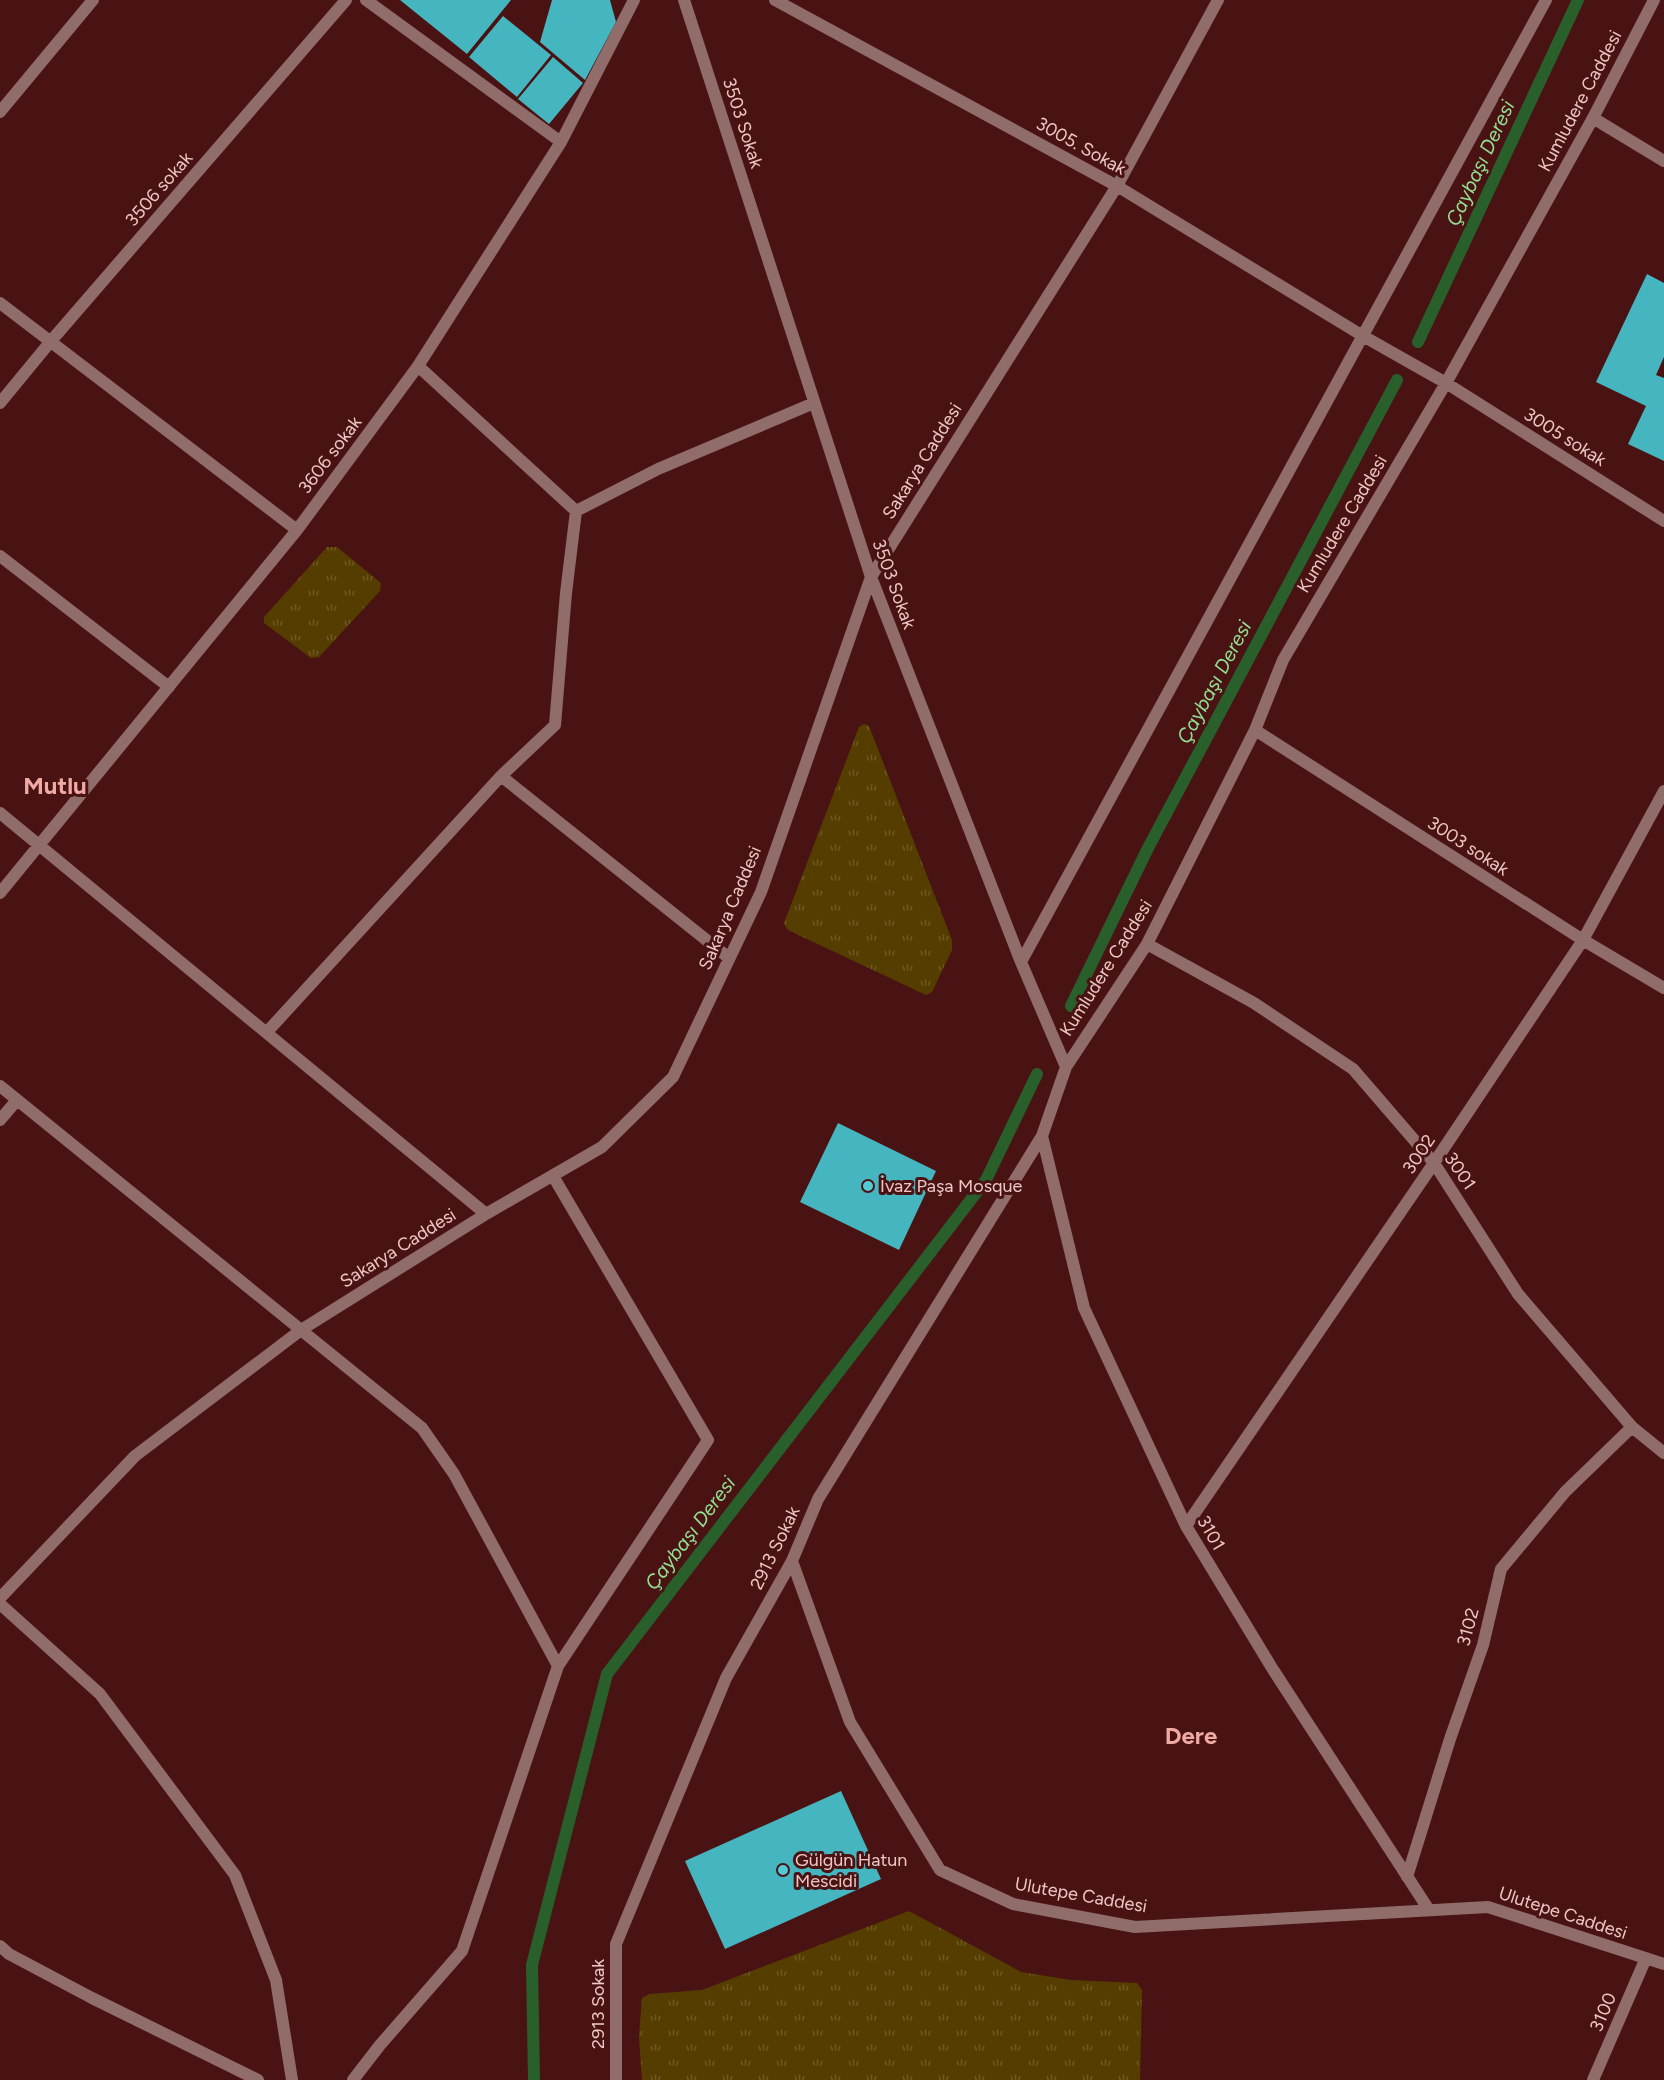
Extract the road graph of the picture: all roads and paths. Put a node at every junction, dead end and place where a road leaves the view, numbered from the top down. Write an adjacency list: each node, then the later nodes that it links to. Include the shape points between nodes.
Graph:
1 (93, 0): 10 (street)
2 (346, 0): 17 (street, 3506 sokak)
3 (366, 0): 12 (street)
4 (634, 0): 12 (street, 3606 sokak)
5 (684, 0): 21 (street, 3503 Sokak)
6 (775, 0): 14 (street, 3005. Sokak)
7 (1218, 0): 14 (street, Sakarya Caddesi)
8 (1546, 0): 16 (street)
9 (1654, 0): 11 (street, Kumludere Caddesi)
10 (0, 112)
11 (1593, 118): 13 (street); 19 (street, Kumludere Caddesi)
12 (561, 142): 18 (street, 3606 sokak)
13 (1664, 161)
14 (1117, 186): 16 (street, 3005. Sokak); 26 (street, Sakarya Caddesi)
15 (0, 303): 17 (street)
16 (1363, 336): 19 (street); 37 (street)
17 (51, 341): 20 (street, 3506 sokak); 24 (street)
18 (418, 366): 22 (street); 24 (street, 3606 sokak)
19 (1446, 383): 23 (street, 3005 sokak); 28 (street, Kumludere Caddesi, via 1283,660)
20 (0, 403)
21 (814, 403): 22 (street, via 658,469); 26 (street, 3503 Sokak)
22 (576, 511): 29 (street, via 555,725)
23 (1664, 521)
24 (297, 530): 27 (street, 3606 sokak)
25 (0, 556): 27 (street)
26 (871, 577): 36 (street, Sakarya Caddesi, via 760,892); 37 (street, 3503 Sokak)
27 (169, 687): 32 (street, 3606 sokak)
28 (1255, 730): 34 (street, 3003 sokak); 35 (street, Kumludere Caddesi)
29 (501, 776): 36 (street); 39 (street)
30 (1664, 791): 34 (street, 3002)
31 (0, 813): 32 (street)
32 (40, 845): 33 (street, 3606 sokak); 39 (street)
33 (0, 893)
34 (1583, 940): 38 (street, 3003 sokak); 45 (street, 3002)
35 (1147, 944): 40 (street, Kumludere Caddesi); 45 (street, 3001, via 1254,1003 1353,1069)
36 (729, 958): 46 (street, Sakarya Caddesi, via 673,1077 602,1148)
37 (1021, 962): 40 (street, 3503 Sokak)
38 (1664, 988)
39 (267, 1032): 47 (street)
40 (1066, 1067): 44 (street, 2913 Sokak)
41 (0, 1086): 42 (street)
42 (17, 1100): 43 (street); 48 (street)
43 (0, 1120)
44 (1042, 1136): 51 (street, 3101, via 1084,1308); 52 (street, 2913 Sokak, via 818,1499)
45 (1434, 1163): 49 (street, 3001, via 1518,1294); 51 (street, 3002)
46 (553, 1176): 47 (street, Sakarya Caddesi); 55 (street, via 708,1440)
47 (486, 1214): 48 (street, Sakarya Caddesi)
48 (301, 1330): 53 (street, Sakarya Caddesi, via 135,1456); 55 (street, via 422,1428 454,1474)
49 (1632, 1427): 50 (street, 3001); 56 (street, 3102, via 1565,1492 1501,1569 1483,1645)
50 (1664, 1453)
51 (1186, 1526): 56 (street, 3101)
52 (792, 1561): 57 (street, Ulutepe Caddesi, via 850,1722 940,1870 1013,1904 1135,1927); 64 (street, 2913 Sokak, via 726,1678 616,1944)
53 (0, 1598)
54 (0, 1604): 62 (street, via 100,1694 235,1875 276,1980)
55 (558, 1666): 63 (street, via 462,1951)
56 (1407, 1877): 57 (street, 3101)
57 (1429, 1910): 59 (street, Ulutepe Caddesi, via 1488,1907)
58 (0, 1946): 61 (street, via 92,1998)
59 (1646, 1958): 60 (street, Ulutepe Caddesi); 65 (street, 3100)
60 (1664, 1964)
61 (258, 2080)
62 (292, 2080)
63 (352, 2080)
64 (616, 2080)
65 (1593, 2080)

